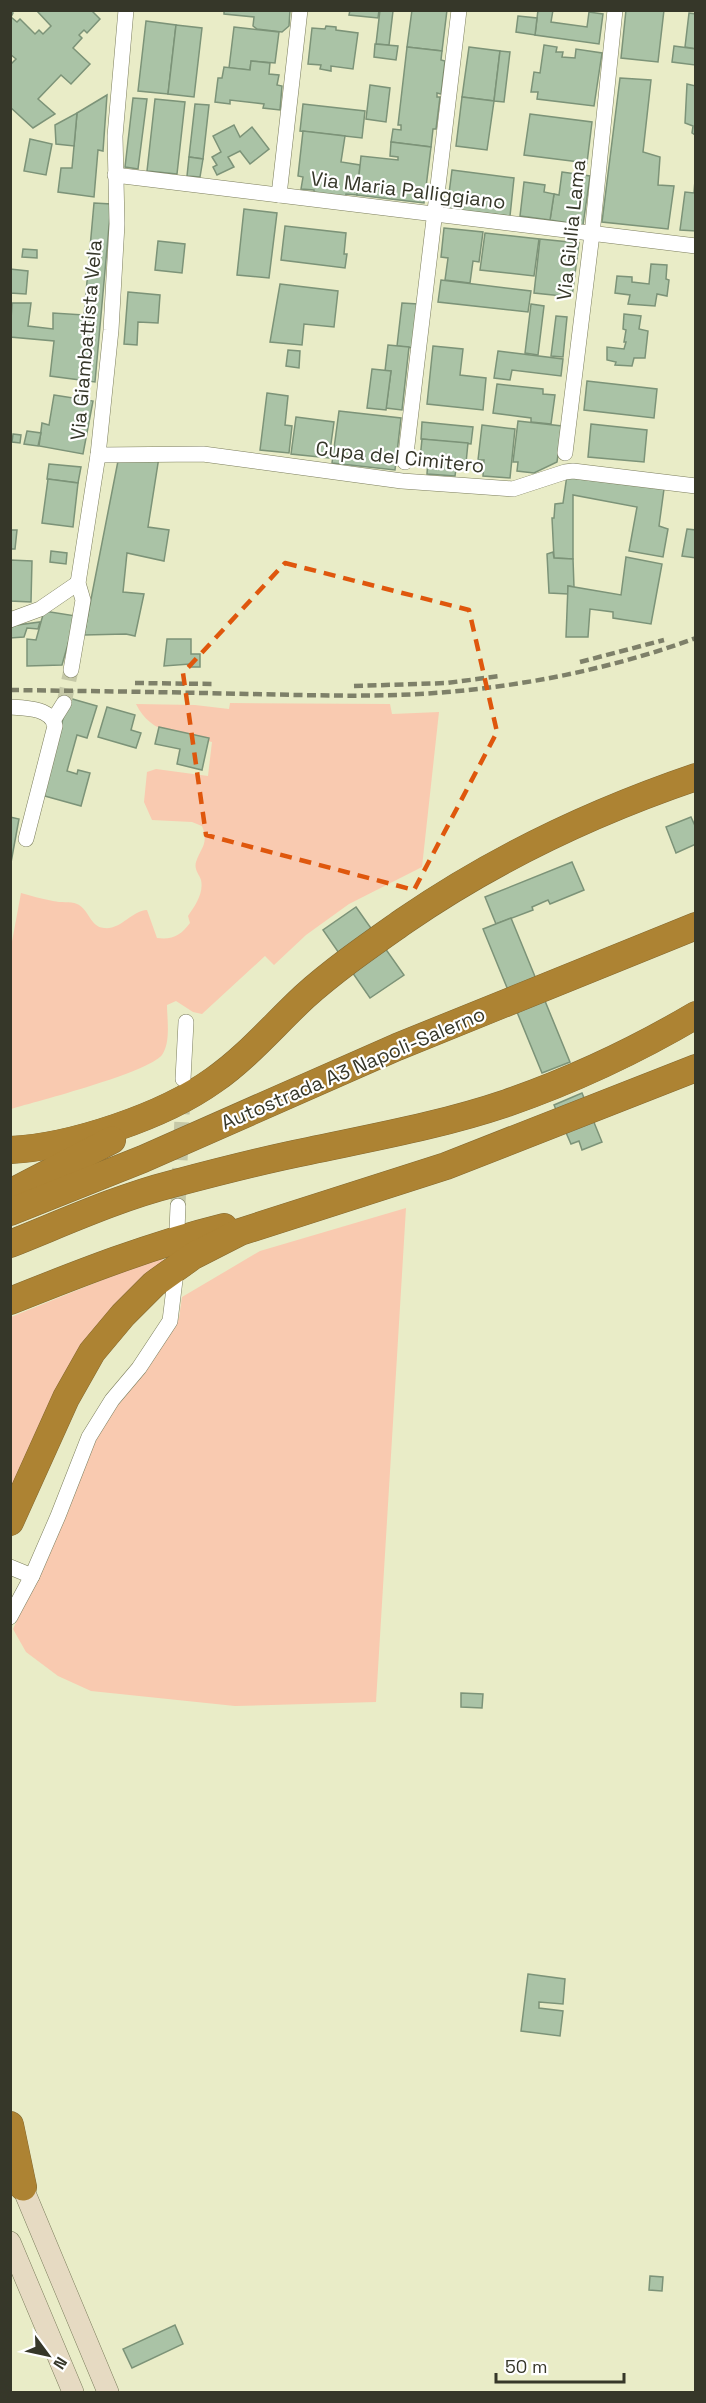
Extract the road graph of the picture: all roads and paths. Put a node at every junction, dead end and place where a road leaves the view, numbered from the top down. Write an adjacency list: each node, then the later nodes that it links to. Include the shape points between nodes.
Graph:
1 (126, 10): 5 (street, Via Giambattista Vela)
2 (300, 10): 6 (street)
3 (459, 10): 7 (street)
4 (615, 10): 8 (street, Via Giulia Lama)
5 (115, 175): 6 (street, Via Maria Palliggiano); 11 (street, Via Giambattista Vela, via 117,224 111,330)
6 (279, 195): 7 (street, Via Maria Palliggiano)
7 (434, 216): 8 (street, Via Maria Palliggiano); 12 (street)
8 (592, 234): 9 (street, Via Maria Palliggiano); 10 (street, Via Giulia Lama)
9 (696, 246)
10 (565, 453)
11 (98, 455): 13 (street, Cupa del Cimitero, via 203,454 402,481 513,489 573,471); 14 (street, Via Giambattista Vela)
12 (405, 462)
13 (696, 486)
14 (78, 583): 15 (street, via 40,609); 16 (street, Via Giambattista Vela, via 83,600)
15 (10, 620)
16 (71, 670)
17 (64, 703): 19 (street)
18 (10, 707): 19 (street, via 39,711)
19 (54, 719): 23 (street, via 55,733)
20 (696, 768): 22 (highway)
21 (696, 777): 22 (highway)
22 (652, 792): 28 (highway, via 512,855 407,919 327,976 231,1067)
23 (26, 839)
24 (696, 926): 33 (highway, Autostrada A3 Napoli-Salerno, via 430,1033 143,1159)
25 (696, 1015): 35 (highway, via 576,1078 505,1103 422,1127 169,1184)
26 (186, 1022): 28 (street)
27 (696, 1068): 31 (highway, via 446,1166)
28 (188, 1086): 29 (highway, via 154,1112 94,1134); 30 (highway, via 104,1144)
29 (10, 1150)
30 (10, 1192)
31 (353, 1195): 37 (highway, via 208,1231 66,1278); 38 (highway, via 240,1232 193,1256 154,1284 92,1352 66,1398)
32 (178, 1206): 34 (street)
33 (10, 1212)
34 (177, 1230)
35 (10, 1244)
36 (175, 1280): 40 (street, via 170,1320 89,1437)
37 (10, 1301)
38 (10, 1522)
39 (10, 1567): 40 (street)
40 (32, 1576): 41 (street)
41 (10, 1617)
42 (10, 2125): 44 (highway)
43 (10, 2159): 44 (main road)
44 (23, 2187): 47 (main road)
45 (10, 2242): 46 (main road)
46 (73, 2392)
47 (108, 2392)

